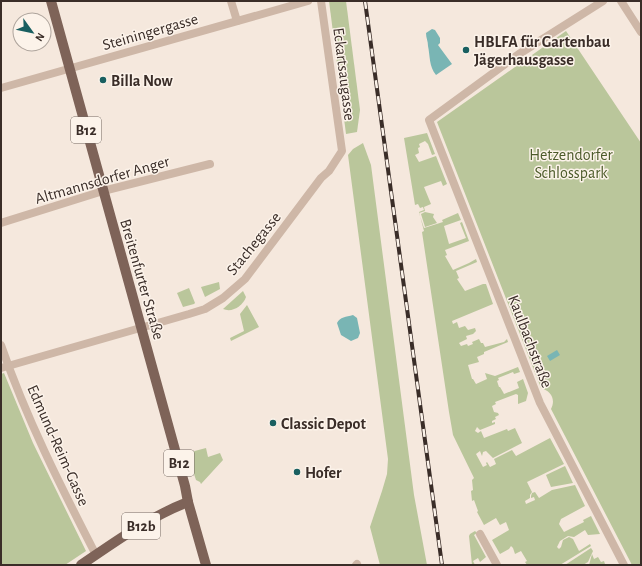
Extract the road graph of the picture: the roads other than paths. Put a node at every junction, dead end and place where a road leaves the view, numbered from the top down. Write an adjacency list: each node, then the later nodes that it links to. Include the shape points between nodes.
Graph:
1 (51, 1): 9 (main road, Breitenfurter Straße / B12)
2 (231, 1): 7 (street)
3 (308, 1): 7 (street, Steiningergasse)
4 (321, 1): 11 (street, Eckartsaugasse)
5 (603, 1): 24 (street, Kaulbachstraße, via 519,54 429,120 540,403)
6 (621, 1): 8 (street)
7 (237, 21): 9 (street, Steiningergasse)
8 (641, 32)
9 (69, 68): 10 (street, Steiningergasse); 13 (main road, Breitenfurter Straße / B12)
10 (1, 88)
11 (342, 151): 15 (street, Stachegasse, via 245,280 224,298 205,309)
12 (210, 164): 13 (street, Altmannsdorfer Anger)
13 (103, 191): 14 (street, Altmannsdorfer Anger); 15 (main road, Breitenfurter Straße / B12)
14 (1, 223)
15 (141, 328): 17 (street, Stachegasse); 18 (main road, Breitenfurter Straße / B12)
16 (1, 345): 17 (street, Edmund-Reim-Gasse)
17 (5, 367): 20 (street, Edmund-Reim-Gasse, via 65,496)
18 (188, 502): 20 (main road, B12b, via 168,510); 22 (main road, Breitenfurter Straße / B12)
19 (480, 534): 23 (street)
20 (96, 555): 21 (main road, B12b)
21 (81, 565)
22 (206, 565)
23 (497, 565)
24 (624, 565)

